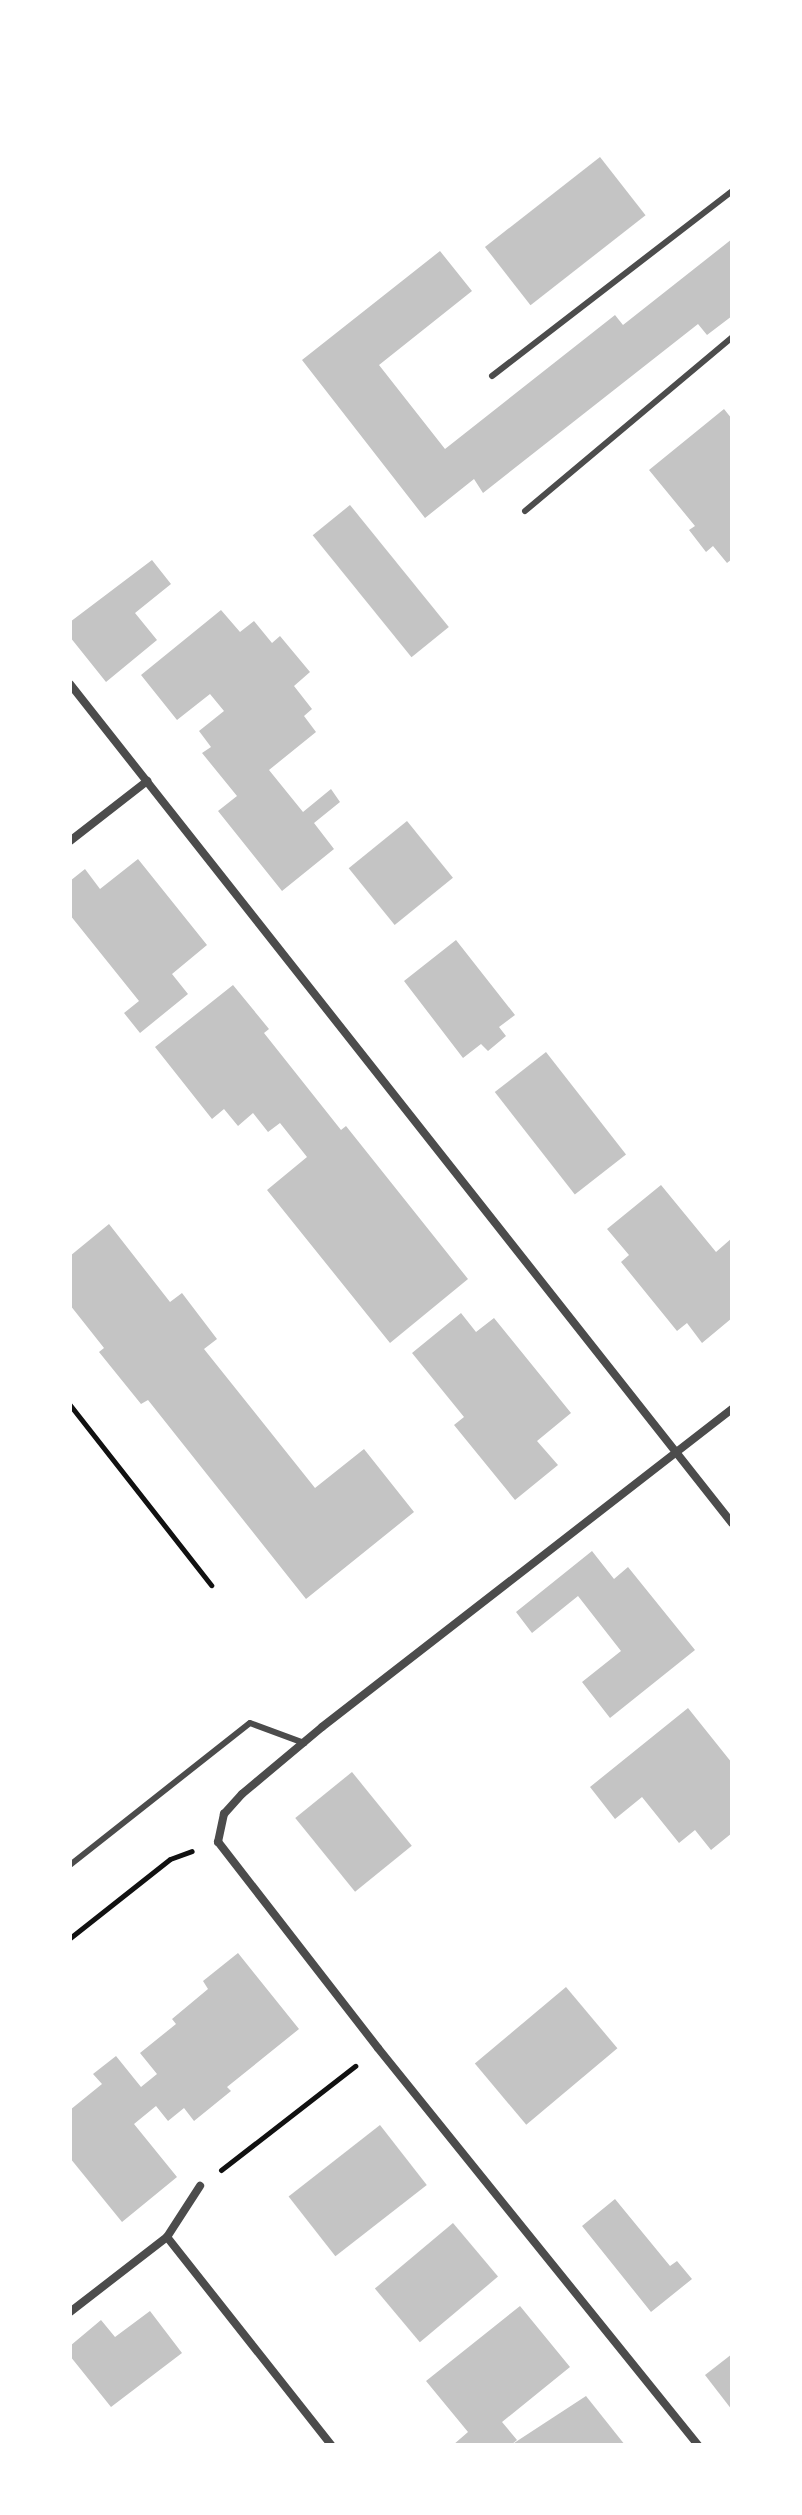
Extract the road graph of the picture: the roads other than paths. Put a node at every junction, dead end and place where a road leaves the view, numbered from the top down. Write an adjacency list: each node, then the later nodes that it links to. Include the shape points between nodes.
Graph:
1 (732, 191): 3 (lane)
2 (732, 337): 4 (lane)
3 (492, 376)
4 (525, 511)
5 (70, 684): 6 (street)
6 (147, 781): 7 (street); 9 (street)
7 (70, 841)
8 (732, 1409): 9 (street)
9 (677, 1451): 10 (street); 11 (street)
10 (732, 1523)
11 (304, 1743): 12 (lane, via 250,1723); 17 (street, via 224,1814 218,1842)
12 (70, 1865)
13 (200, 2186): 14 (street)
14 (167, 2237): 15 (street); 16 (street)
15 (70, 2312)
16 (331, 2445)
17 (698, 2445)

